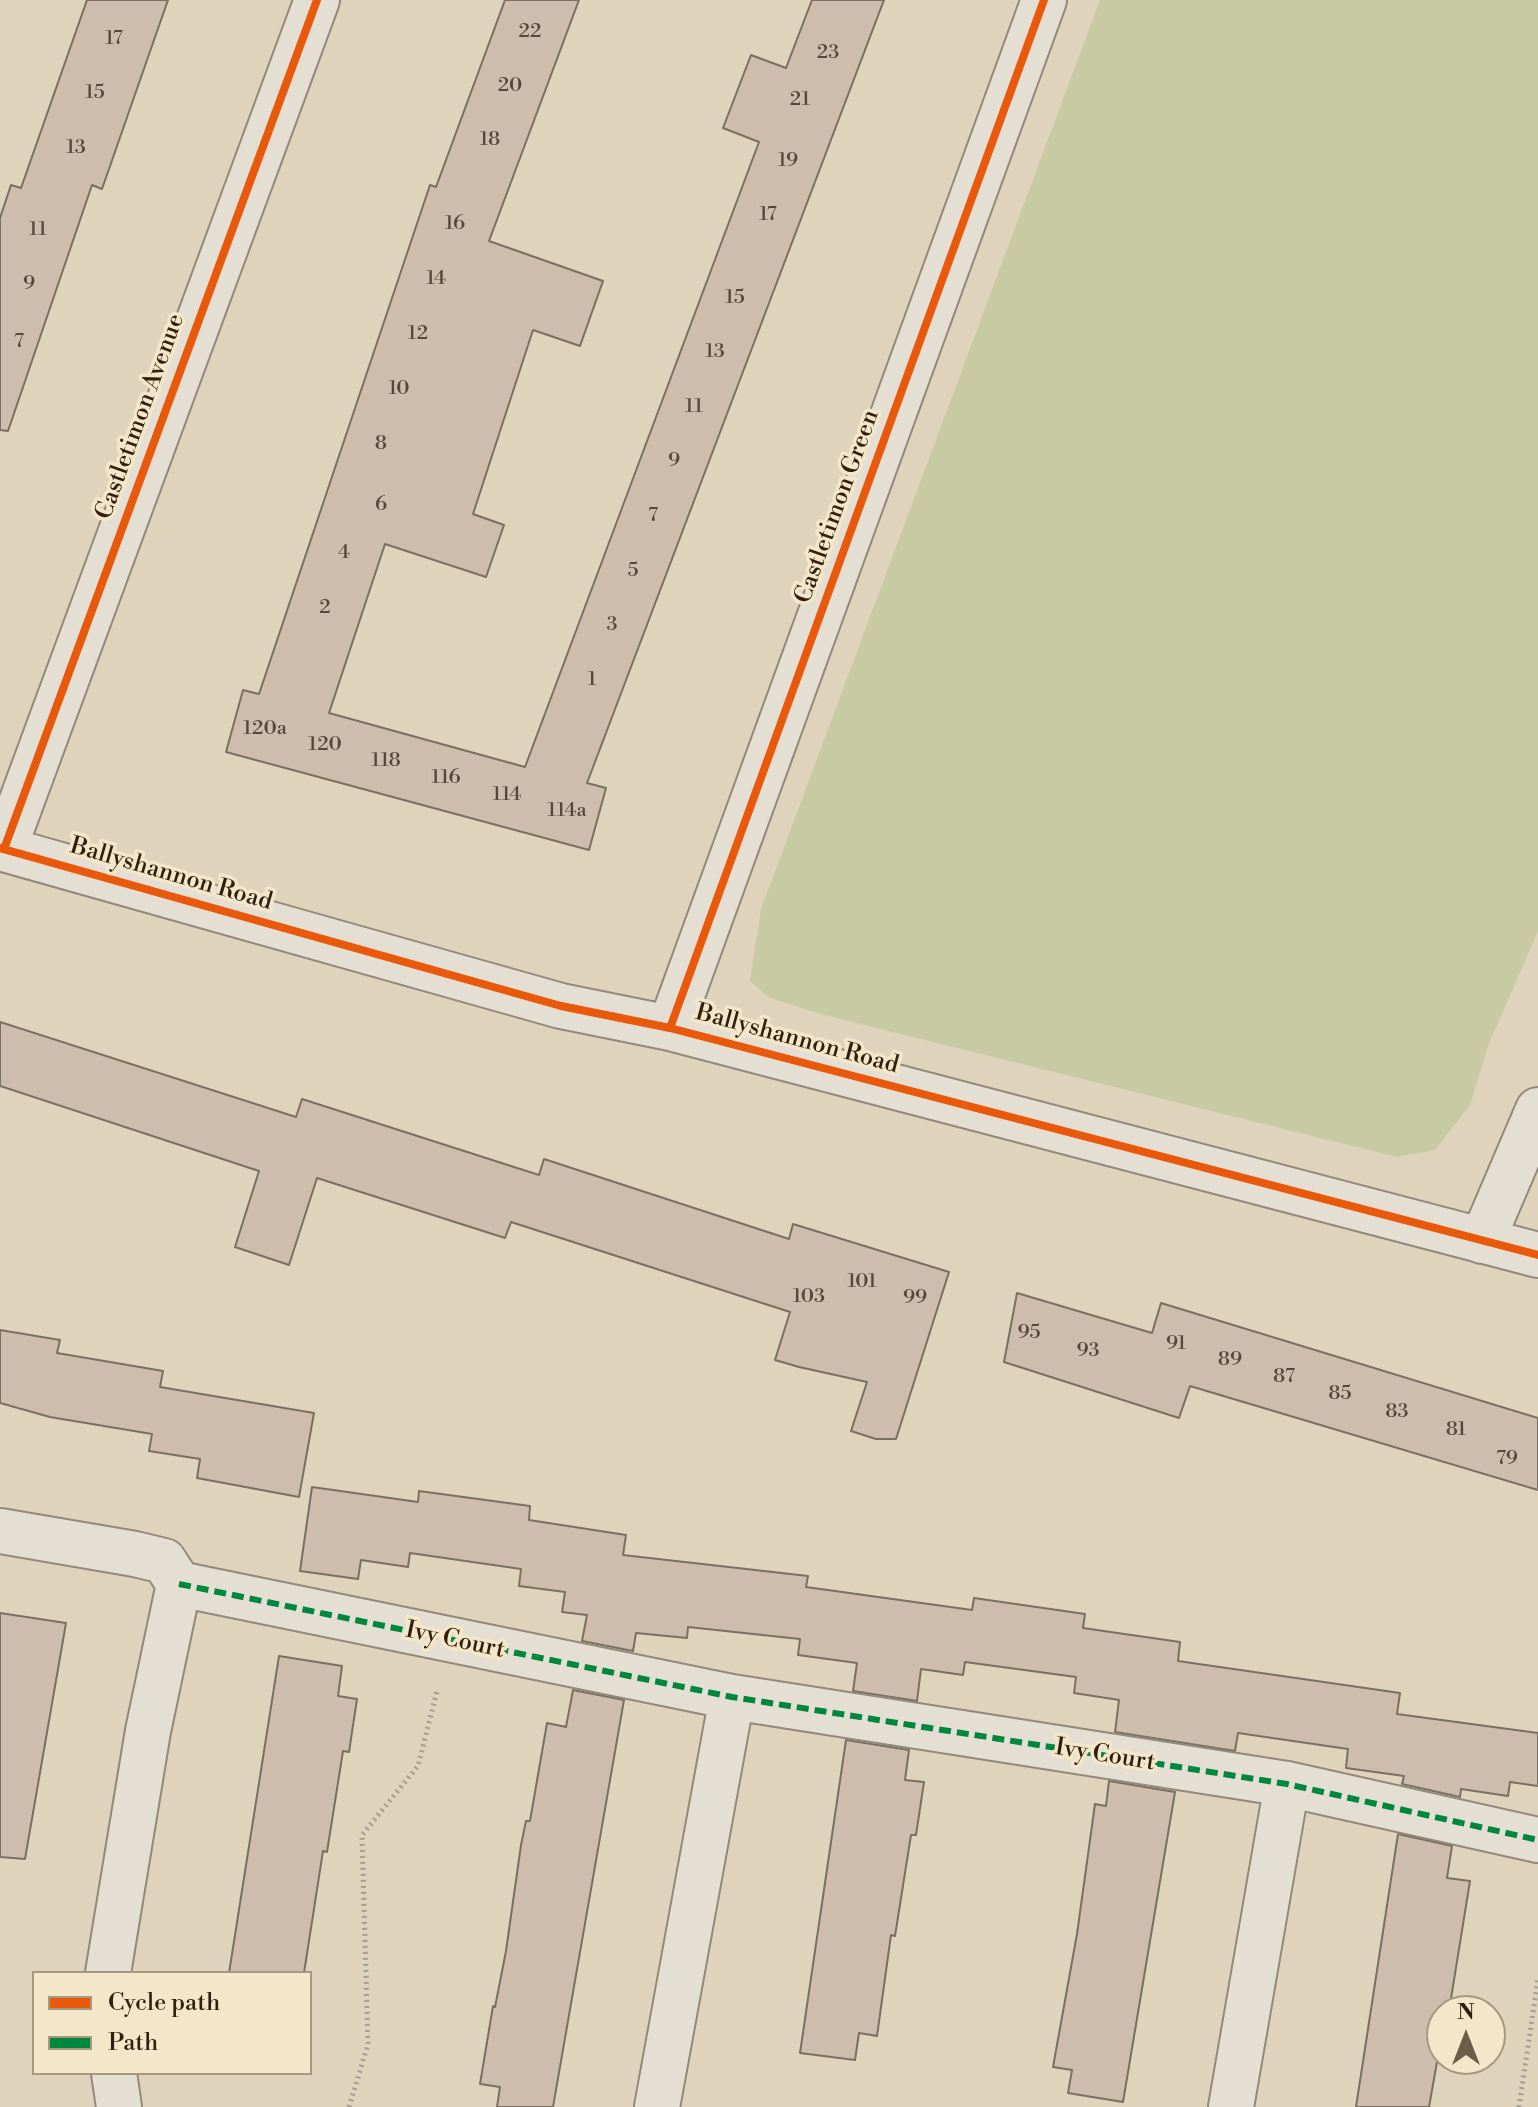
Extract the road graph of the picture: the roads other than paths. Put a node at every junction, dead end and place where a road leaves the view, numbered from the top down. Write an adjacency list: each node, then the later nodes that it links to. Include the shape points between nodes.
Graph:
1 (317, 0): 3 (street, Castletimon Avenue)
2 (1044, 0): 4 (street, Castletimon Green)
3 (2, 848): 4 (street, Ballyshannon Road, via 561,1006)
4 (670, 1028): 6 (street, Ballyshannon Road)
5 (1538, 1110): 6 (street)
6 (1482, 1241): 7 (street, Ballyshannon Road)
7 (1538, 1255)
8 (0, 1531): 9 (street, via 164,1561)
9 (179, 1584): 10 (street, Ivy Court); 13 (street, via 148,1731)
10 (732, 1697): 11 (street, Ivy Court); 16 (street)
11 (1287, 1784): 12 (street, Ivy Court); 17 (street)
12 (1538, 1840)
13 (108, 1971)
14 (114, 2075): 15 (street)
15 (119, 2107)
16 (657, 2107)
17 (1231, 2107)

